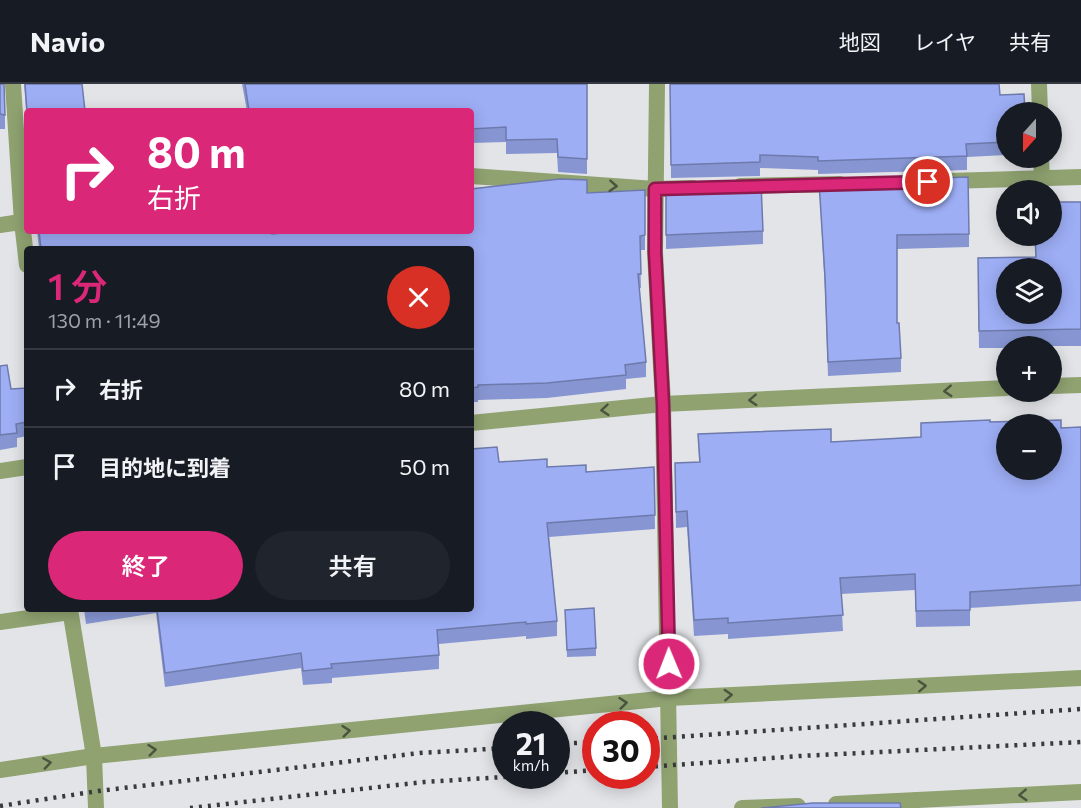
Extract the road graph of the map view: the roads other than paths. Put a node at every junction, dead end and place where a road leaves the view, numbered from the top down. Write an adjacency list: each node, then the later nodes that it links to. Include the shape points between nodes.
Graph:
1 (13, 84): 12 (street)
2 (657, 84): 11 (street)
3 (1039, 84): 4 (street)
4 (1040, 102)
5 (1041, 168): 8 (street)
6 (474, 176): 11 (street, one-way to 11)
7 (1081, 177): 8 (street)
8 (1042, 179): 9 (street)
9 (936, 182)
10 (854, 184): 11 (street)
11 (655, 189): 17 (street)
12 (24, 221): 13 (street)
13 (0, 225)
14 (1081, 385): 15 (street)
15 (1062, 386)
16 (996, 388): 17 (street, one-way to 17)
17 (663, 404): 18 (street, one-way to 18); 25 (street)
18 (474, 423)
19 (24, 467): 20 (street)
20 (0, 471)
21 (58, 612): 23 (street)
22 (70, 612): 26 (street)
23 (0, 622)
24 (1081, 678): 25 (street, one-way to 24)
25 (669, 698): 26 (street, one-way to 25); 30 (street)
26 (94, 756): 27 (street, one-way to 26); 29 (street)
27 (0, 770)
28 (1081, 792): 31 (street, one-way to 31)
29 (96, 808)
30 (670, 808)
31 (742, 808)

